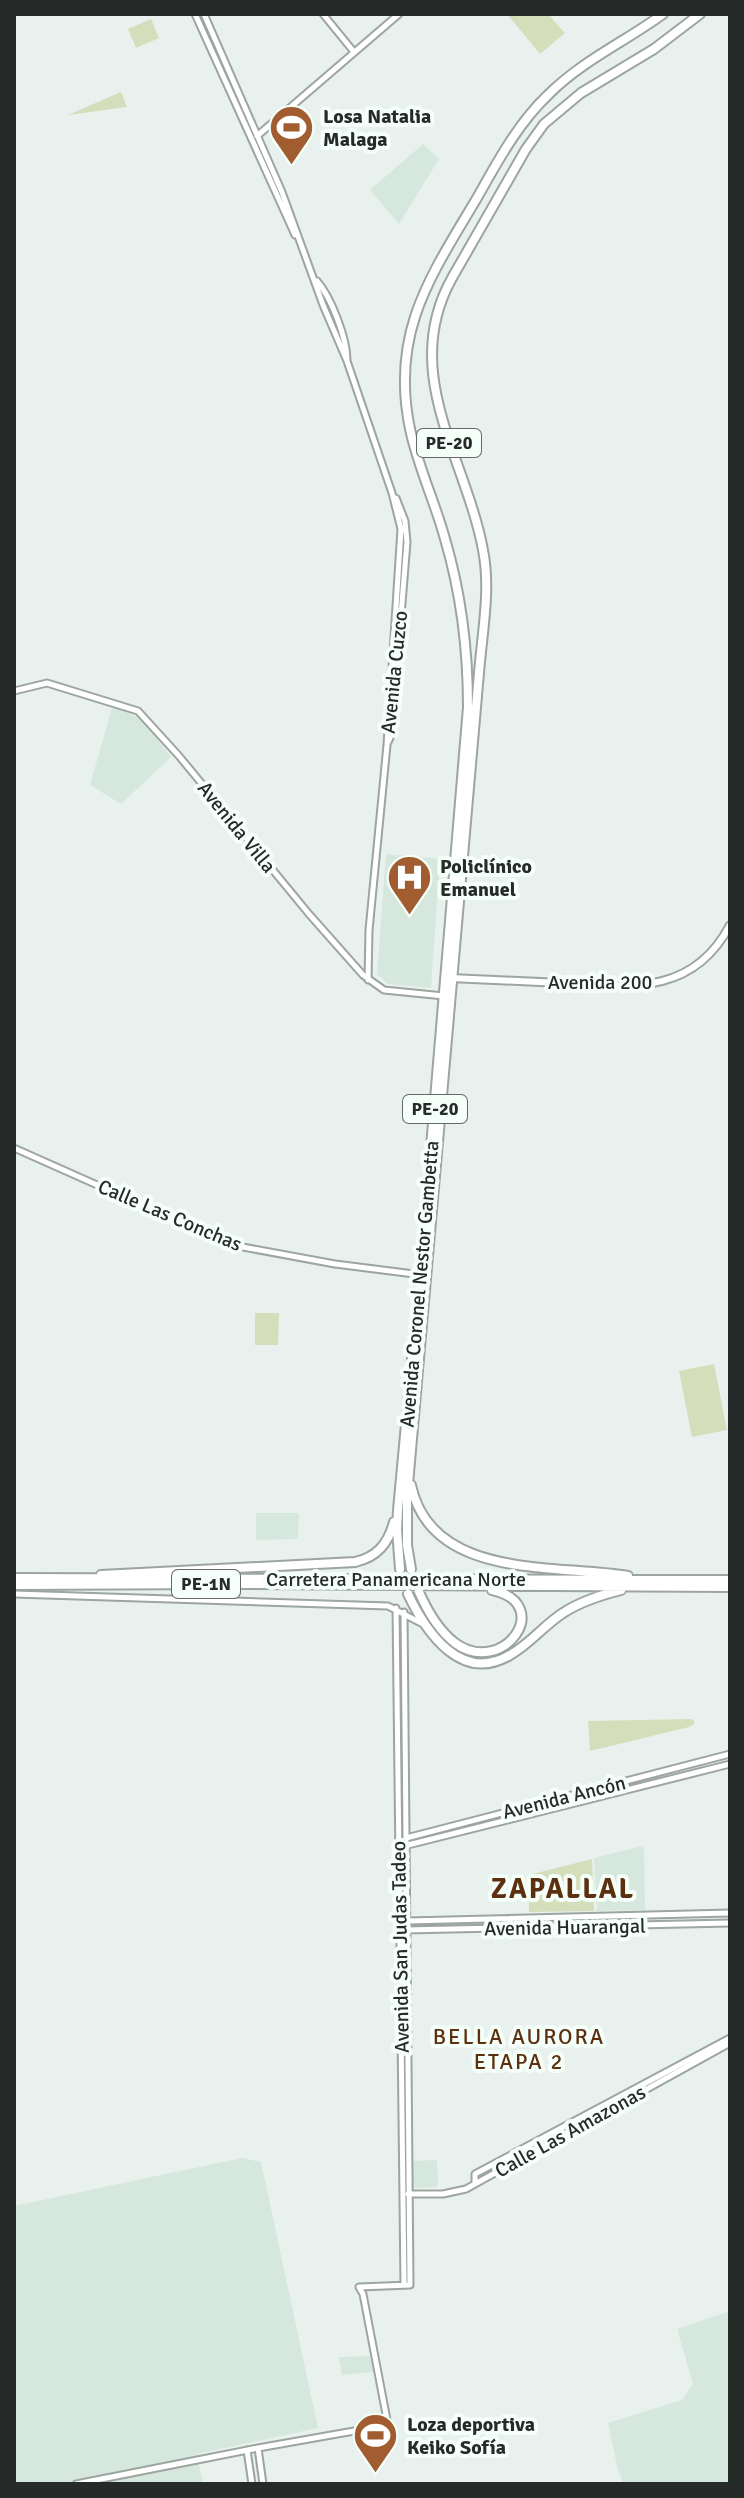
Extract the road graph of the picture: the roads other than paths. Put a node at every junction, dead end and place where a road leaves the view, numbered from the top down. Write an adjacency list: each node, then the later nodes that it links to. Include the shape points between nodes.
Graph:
1 (195, 14): 8 (street, Avenida Cuzco)
2 (204, 14): 8 (street, Avenida Cuzco)
3 (323, 14): 7 (street)
4 (399, 14): 7 (street)
5 (663, 14): 11 (highway, Avenida Coronel Nestor Gambetta / PE-20, via 578,69 536,107 439,259 410,334 405,384 409,420 454,570 467,654 468,717)
6 (700, 14): 11 (highway, Avenida Coronel Nestor Gambetta / PE-20, via 544,124 440,306 433,345 435,398 486,571)
7 (354, 52): 8 (street)
8 (255, 139): 12 (street, Avenida Cuzco, via 347,361 403,514 407,542)
9 (14, 691): 12 (street, Avenida Villa, via 47,683 144,716)
10 (730, 925): 11 (main road, Avenida 200, via 694,967 647,985)
11 (449, 977): 13 (highway, Avenida Coronel Nestor Gambetta / PE-20); 15 (highway, Avenida Coronel Nestor Gambetta / PE-20)
12 (368, 980): 13 (street, Avenida Villa, via 388,991)
13 (445, 996): 15 (highway, Avenida Coronel Nestor Gambetta / PE-20)
14 (14, 1148): 15 (street, Calle Las Conchas, via 232,1245)
15 (423, 1275): 16 (highway, Avenida Coronel Nestor Gambetta / PE-20); 17 (highway, Avenida Coronel Nestor Gambetta / PE-20)
16 (410, 1472): 19 (highway, Avenida Coronel Nestor Gambetta, via 406,1521); 23 (highway, via 422,1514 462,1550 521,1565 618,1574)
17 (398, 1510): 18 (highway); 21 (highway, via 381,1550 355,1562)
18 (400, 1569)
19 (411, 1569)
20 (14, 1578): 21 (highway, Carretera Panamericana Norte / PE-1N)
21 (75, 1578): 23 (highway, Carretera Panamericana Norte / PE-1N)
22 (730, 1580): 23 (highway, Carretera Panamericana Norte / PE-1N)
23 (637, 1584): 25 (highway, Carretera Panamericana Norte / PE-1N); 26 (highway, Carretera Panamericana Norte / PE-1N); 32 (highway, via 577,1605 511,1655 490,1662 458,1657)
24 (14, 1585): 25 (highway, Carretera Panamericana Norte / PE-1N)
25 (480, 1586): 27 (highway, via 513,1599 521,1615 513,1641 489,1651 456,1644)
26 (730, 1587)
27 (419, 1592)
28 (14, 1594): 30 (street)
29 (408, 1594): 32 (highway)
30 (396, 1608): 31 (street); 35 (street, Avenida San Judas Tadeo)
31 (404, 1612): 32 (street); 35 (street, Avenida San Judas Tadeo)
32 (424, 1625)
33 (730, 1754): 35 (street, Avenida Ancón)
34 (730, 1764): 36 (street, Avenida Ancón)
35 (402, 1838): 36 (street, Avenida San Judas Tadeo)
36 (402, 1847): 38 (street, Avenida San Judas Tadeo)
37 (730, 1913): 38 (street, Avenida Huarangal)
38 (403, 1921): 40 (street, Avenida San Judas Tadeo)
39 (730, 1923): 40 (street, Avenida Huarangal)
40 (403, 1930): 43 (street, Avenida San Judas Tadeo)
41 (730, 2040): 42 (street, Calle Las Amazonas); 42 (street, Calle Las Amazonas, via 475,2174)
42 (475, 2183): 43 (street, Calle Las Amazonas, via 459,2192)
43 (406, 2194): 44 (street, Avenida San Judas Tadeo, via 407,2285 359,2287 388,2425)
44 (258, 2448): 45 (street); 48 (street)
45 (247, 2450): 46 (street); 47 (street)
46 (76, 2484)
47 (252, 2484)
48 (263, 2484)

